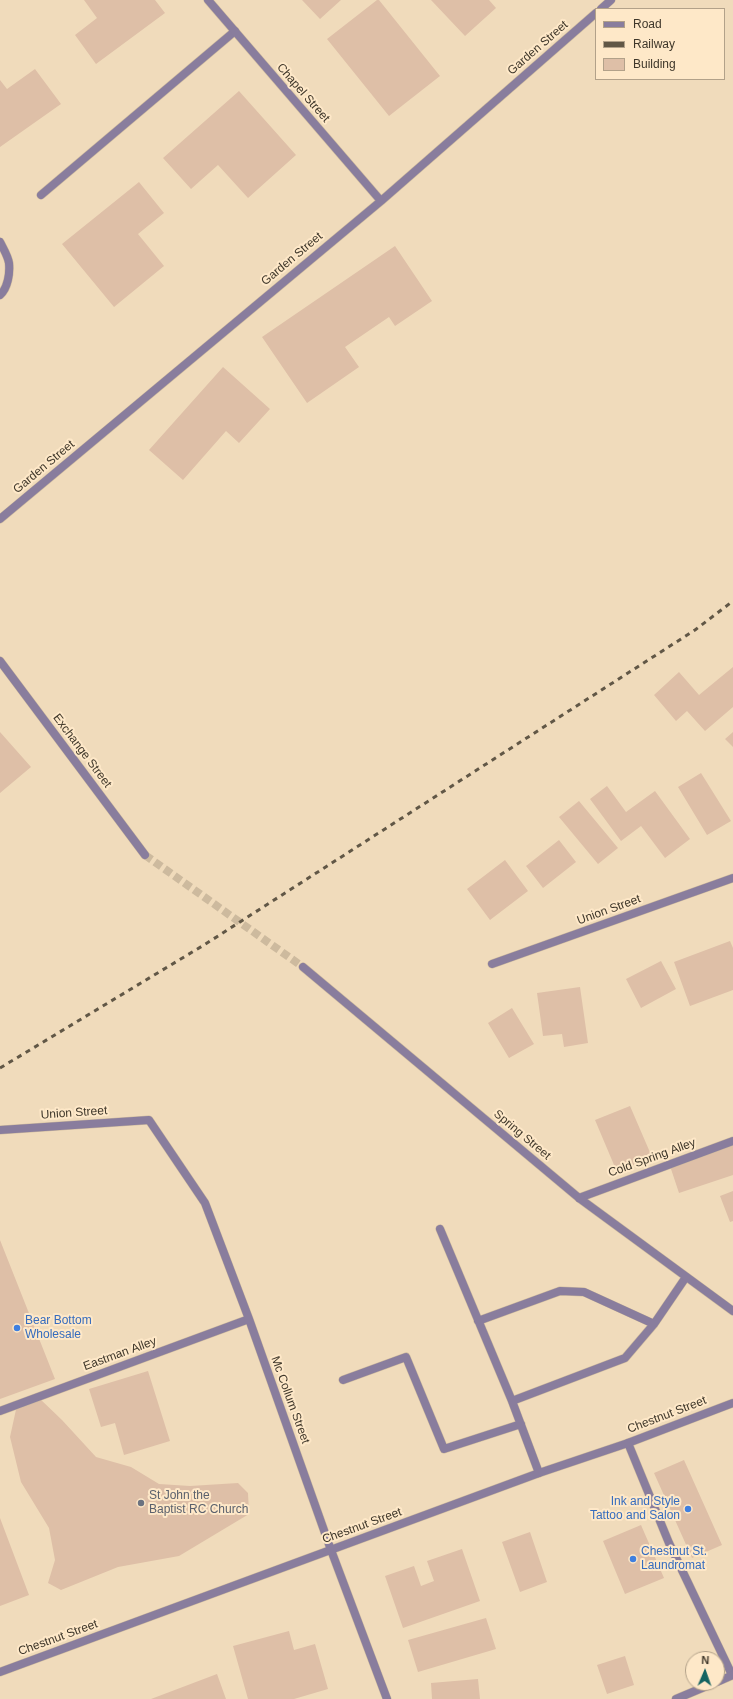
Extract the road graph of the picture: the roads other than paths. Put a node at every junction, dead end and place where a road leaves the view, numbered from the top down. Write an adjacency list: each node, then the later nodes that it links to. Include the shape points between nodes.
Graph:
1 (208, 0): 5 (street, Chapel Street)
2 (611, 0): 3 (street)
3 (602, 8)
4 (595, 14): 7 (street, Garden Street)
5 (235, 31): 6 (street); 7 (street, Chapel Street)
6 (41, 195)
7 (381, 201): 10 (street, Garden Street)
8 (0, 242): 9 (street, via 9,262 8,279 4,292)
9 (0, 295)
10 (0, 519)
11 (0, 661): 12 (street, Exchange Street)
12 (145, 855)
13 (733, 878): 14 (street, Union Street)
14 (492, 964)
15 (303, 967): 19 (street, Spring Street)
16 (149, 1120): 17 (street, Union Street); 23 (street, Mc Collum Street, via 205,1204)
17 (0, 1130)
18 (733, 1141): 19 (street, Cold Spring Alley)
19 (579, 1198): 21 (street, Spring Street)
20 (440, 1229): 24 (street)
21 (686, 1277): 22 (street, Spring Street); 25 (street)
22 (733, 1311)
23 (249, 1320): 29 (street, Eastman Alley); 33 (street, Mc Collum Street)
24 (478, 1321): 25 (street, via 560,1290 584,1292); 27 (street)
25 (654, 1324): 27 (street, via 625,1358)
26 (344, 1380): 30 (street, via 406,1358 444,1449)
27 (512, 1402): 30 (street)
28 (733, 1403): 31 (street, Chestnut Street)
29 (0, 1411)
30 (521, 1424): 32 (street)
31 (628, 1443): 32 (street, Chestnut Street); 35 (street, via 668,1543)
32 (539, 1473): 33 (street, Chestnut Street)
33 (331, 1550): 34 (street, Chestnut Street); 37 (street, Mc Collum Street)
34 (0, 1672)
35 (732, 1675)
36 (695, 1691): 38 (street)
37 (387, 1699)
38 (676, 1699)

